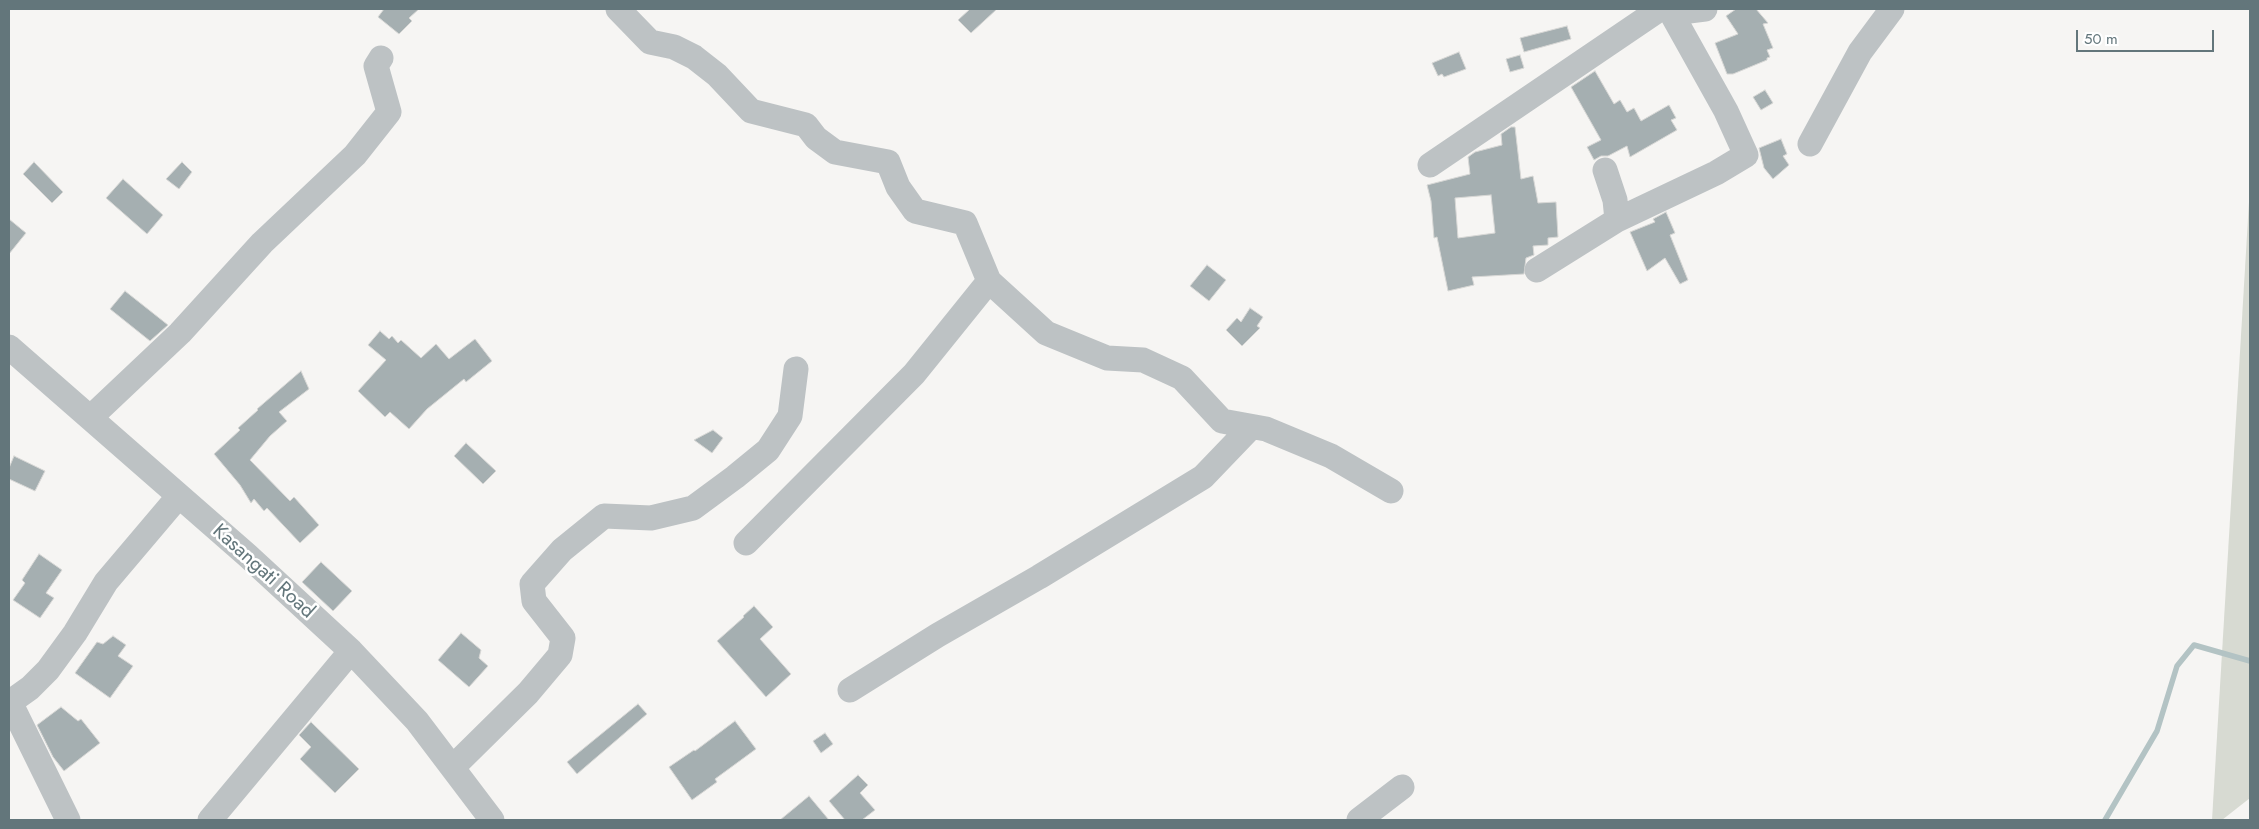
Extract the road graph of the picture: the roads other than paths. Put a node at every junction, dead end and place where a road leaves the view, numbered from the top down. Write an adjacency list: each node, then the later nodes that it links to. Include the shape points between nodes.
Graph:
1 (618, 9): 13 (street, via 650,42 674,47 694,57 717,75 750,111 806,125 816,138 835,152 888,162 898,186 915,211 965,223)
2 (1660, 9): 9 (street)
3 (1669, 9): 11 (street, via 1726,111 1746,155 1716,173)
4 (1681, 9): 5 (street)
5 (1706, 9)
6 (1892, 9): 8 (street, via 1860,52)
7 (381, 58): 16 (street, via 376,66 389,112 356,155 262,243 180,333)
8 (1810, 144)
9 (1430, 165)
10 (1605, 170): 11 (street, via 1615,200)
11 (1616, 220): 12 (street)
12 (1537, 270)
13 (989, 281): 17 (street, via 1046,333 1107,358 1143,360 1182,378 1222,422); 20 (street, via 914,374)
14 (9, 347): 16 (street, Kasangati Road)
15 (796, 369): 24 (street, via 790,416 768,450 742,472 693,508 651,518 604,516 562,550 532,584 534,601 563,638 560,655 528,693)
16 (90, 418): 19 (street, Kasangati Road)
17 (1251, 427): 18 (street, via 1266,429 1330,456); 22 (street, via 1202,477)
18 (1391, 491)
19 (178, 497): 21 (street, Kasangati Road); 23 (street, via 106,582 48,670)
20 (746, 542)
21 (351, 651): 24 (street, Kasangati Road, via 417,721); 27 (street)
22 (850, 690)
23 (9, 702): 26 (street)
24 (453, 767): 28 (street, Kasangati Road)
25 (1402, 787): 29 (street)
26 (68, 820)
27 (210, 820)
28 (492, 820)
29 (1359, 820)

